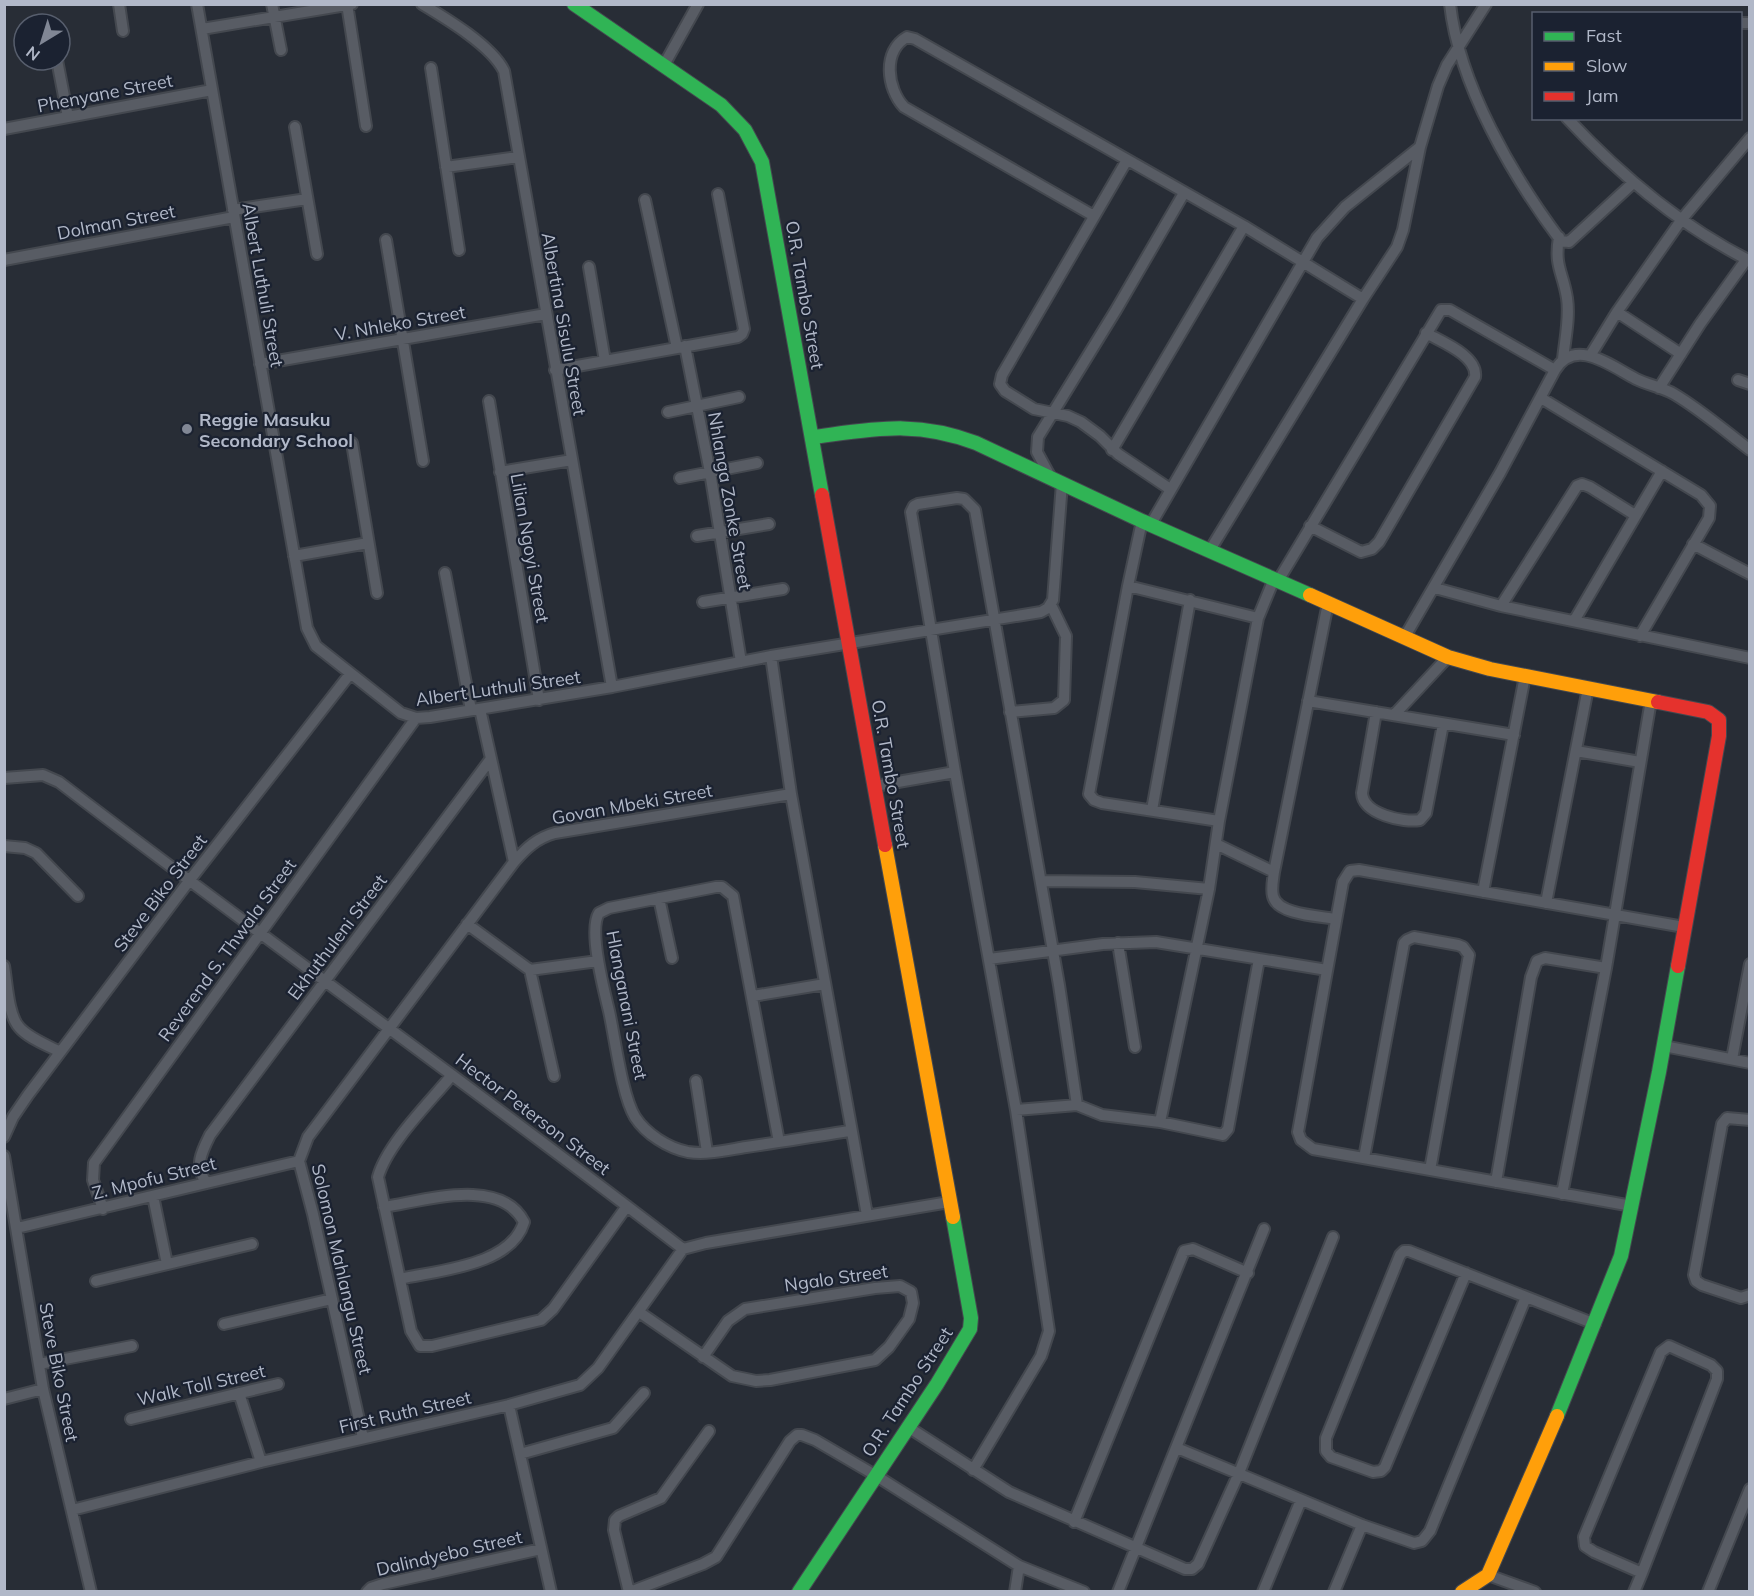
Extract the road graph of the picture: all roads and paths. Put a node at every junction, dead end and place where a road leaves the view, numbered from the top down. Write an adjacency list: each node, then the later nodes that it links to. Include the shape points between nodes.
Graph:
1 (119, 4): 12 (street)
2 (197, 4): 11 (street, Albert Luthuli Street)
3 (272, 4): 10 (street)
4 (422, 4): 26 (street, Albertina Sisulu Street, via 483,46 500,64)
5 (574, 4): 15 (street, O.R. Tambo Street)
6 (698, 4): 15 (street)
7 (1450, 4): 13 (street)
8 (1486, 4): 13 (street)
9 (348, 5): 10 (street); 21 (street)
10 (274, 17): 11 (street); 14 (street)
11 (202, 29): 18 (street, Albert Luthuli Street)
12 (123, 31)
13 (1458, 47): 25 (street, via 1438,86); 38 (street, via 1502,148)
14 (282, 50)
15 (663, 65): 66 (street, O.R. Tambo Street, via 721,105 745,129 758,151)
16 (431, 68): 28 (street)
17 (59, 72): 19 (street)
18 (212, 90): 19 (street, Phenyane Street); 34 (street, Albert Luthuli Street)
19 (68, 117): 23 (street, Phenyane Street)
20 (1569, 120): 29 (street)
21 (366, 126)
22 (295, 127): 32 (street)
23 (4, 129)
24 (1749, 138): 36 (street)
25 (1420, 147): 44 (street, via 1345,207); 46 (street, via 1400,240)
26 (518, 157): 28 (street); 48 (street, Albertina Sisulu Street)
27 (1127, 160): 30 (street); 35 (street); 35 (street, via 915,39 904,38 892,54 893,90 904,107)
28 (446, 167): 40 (street)
29 (1633, 183): 36 (street); 38 (street, via 1569,242)
30 (1184, 193): 37 (street); 65 (street)
31 (718, 194): 51 (street, via 744,329 738,337)
32 (307, 199): 34 (street, Dolman Street); 41 (street)
33 (645, 200): 51 (street, Nhlanga Zonke Street)
34 (234, 213): 42 (street, Dolman Street); 56 (street, Albert Luthuli Street)
35 (1094, 216): 65 (street, via 1000,380 1001,387 1010,395 1034,409)
36 (1682, 219): 43 (street); 47 (street)
37 (1244, 226): 44 (street); 68 (street)
38 (1559, 237): 54 (street, via 1557,260 1568,310)
39 (386, 240): 50 (street)
40 (459, 250)
41 (317, 254)
42 (4, 260)
43 (1748, 260): 52 (street)
44 (1302, 261): 46 (street); 78 (street)
45 (589, 267): 55 (street)
46 (1363, 299): 87 (street)
47 (1617, 312): 52 (street); 53 (street)
48 (546, 314): 50 (street, V. Nhleko Street); 57 (street, Albertina Sisulu Street)
49 (1426, 333): 58 (street, via 1439,311 1447,309); 82 (street); 82 (street, via 1470,359 1475,376 1379,542 1369,551 1357,551)
50 (403, 339): 56 (street, V. Nhleko Street); 71 (street)
51 (681, 347): 55 (street); 63 (street, Nhlanga Zonke Street)
52 (1680, 354): 59 (street)
53 (1590, 356): 54 (street, via 1577,354); 59 (street)
54 (1563, 359): 58 (street)
55 (605, 361): 57 (street)
56 (260, 364): 88 (street, Albert Luthuli Street)
57 (555, 370): 70 (street, Albertina Sisulu Street)
58 (1555, 370): 61 (street)
59 (1659, 388): 69 (street, via 1688,403)
60 (739, 397): 63 (street)
61 (1541, 398): 73 (street); 93 (street)
62 (489, 401): 74 (street, Lilian Ngoyi Street)
63 (696, 406): 64 (street); 75 (street, Nhlanga Zonke Street)
64 (668, 412)
65 (1054, 413): 68 (street, via 1081,422); 77 (street, via 1038,437 1036,448 1038,457)
66 (813, 437): 77 (street, via 905,427 938,430 976,443); 108 (street, O.R. Tambo Street)
67 (352, 443): 85 (street)
68 (1112, 450): 78 (street)
69 (1749, 450)
70 (572, 460): 74 (street); 115 (street, Albertina Sisulu Street)
71 (423, 461)
72 (757, 463): 75 (street)
73 (1662, 471): 79 (street); 86 (street, via 1701,495 1710,506 1709,518)
74 (500, 472): 117 (street, Lilian Ngoyi Street)
75 (710, 472): 76 (street); 83 (street, Nhlanga Zonke Street)
76 (680, 478)
77 (1057, 481): 80 (street); 100 (street)
78 (1170, 489): 80 (street)
79 (1635, 515): 101 (street, via 1590,486 1577,486); 104 (street)
80 (1146, 523): 87 (street); 92 (street)
81 (770, 524): 83 (street)
82 (1310, 526): 91 (street)
83 (719, 531): 84 (street); 96 (street, Nhlanga Zonke Street)
84 (697, 536)
85 (368, 543): 88 (street); 95 (street)
86 (1693, 544): 90 (street); 106 (street)
87 (1210, 550): 91 (street)
88 (294, 556): 113 (street, Albert Luthuli Street, via 309,636)
89 (445, 573): 120 (street)
90 (1749, 574)
91 (1276, 580): 99 (street); 102 (street)
92 (1128, 586): 97 (street); 134 (street, via 1089,794 1097,802)
93 (1435, 588): 101 (street); 107 (street)
94 (783, 589): 96 (street)
95 (377, 592)
96 (731, 598): 98 (street); 112 (street, Nhlanga Zonke Street)
97 (1190, 600): 102 (street); 134 (street)
98 (703, 602)
99 (1328, 603): 107 (street); 119 (street)
100 (1051, 604): 103 (street, Albert Luthuli Street, via 1041,612); 121 (street, via 1066,636 1064,700 1054,708)
101 (1501, 606): 104 (street)
102 (1258, 618): 135 (street)
103 (994, 621): 105 (street, Albert Luthuli Street); 105 (street, via 975,510 964,499 957,498 918,504 912,509); 121 (street)
104 (1574, 621): 106 (street)
105 (930, 631): 108 (street, Albert Luthuli Street); 130 (street)
106 (1640, 636): 111 (street)
107 (1404, 638): 110 (street)
108 (849, 643): 109 (street, Albert Luthuli Street); 132 (street, O.R. Tambo Street)
109 (771, 656): 112 (street, Albert Luthuli Street); 133 (street)
110 (1448, 657): 114 (street); 123 (street)
111 (1749, 658)
112 (741, 662): 115 (street, Albert Luthuli Street)
113 (350, 674): 124 (street, Albert Luthuli Street, via 401,713); 140 (street, Steve Biko Street)
114 (1525, 676): 116 (street); 126 (street)
115 (612, 687): 117 (street, Albert Luthuli Street)
116 (1588, 688): 118 (street); 127 (street)
117 (539, 700): 120 (street, Albert Luthuli Street)
118 (1651, 700): 129 (street); 150 (street, via 1708,712 1720,725)
119 (1308, 701): 122 (street); 139 (street)
120 (475, 710): 124 (street, Albert Luthuli Street); 128 (street)
121 (1010, 712): 141 (street)
122 (1376, 712): 123 (street); 125 (street, via 1363,801 1374,812 1407,820 1420,820 1426,813)
123 (1394, 715): 125 (street)
124 (416, 718): 151 (street, Reverend S. Thwala Street)
125 (1443, 724): 126 (street)
126 (1514, 735): 143 (street)
127 (1576, 751): 129 (street); 146 (street)
128 (490, 760): 138 (street); 164 (street, Ekhuthuleni Street)
129 (1640, 762): 147 (street)
130 (955, 772): 132 (street); 156 (street)
131 (4, 778): 140 (street, Hector Peterson Street, via 32,774 54,779)
132 (874, 786): 193 (street, O.R. Tambo Street)
133 (791, 794): 138 (street, Govan Mbeki Street, via 549,835 532,843); 165 (street)
134 (1152, 810): 135 (street)
135 (1219, 821): 136 (street)
136 (1216, 844): 139 (street); 142 (street)
137 (4, 846): 144 (street, via 36,853)
138 (514, 862): 149 (street, Govan Mbeki Street)
139 (1274, 872): 148 (street, via 1273,896 1281,908)
140 (189, 881): 151 (street, Hector Peterson Street); 171 (street, Steve Biko Street)
141 (1041, 881): 142 (street, via 1135,882); 154 (street)
142 (1209, 889): 153 (street)
143 (1483, 892): 146 (street); 148 (street, via 1354,870 1347,873 1343,882)
144 (78, 896)
145 (659, 898): 155 (street); 158 (street, Hlanganani Street, via 599,913 595,922); 166 (street, Hlanganani Street, via 716,887 730,892 736,905)
146 (1546, 903): 147 (street)
147 (1616, 916): 150 (street); 161 (street)
148 (1336, 919): 163 (street)
149 (467, 924): 162 (street); 168 (street, Govan Mbeki Street)
150 (1684, 927): 169 (street)
151 (259, 932): 164 (street, Hector Peterson Street); 197 (street, Reverend S. Thwala Street, via 94,1162 93,1180)
152 (1118, 943): 153 (street, via 1156,942); 154 (street); 170 (street)
153 (1197, 948): 157 (street); 180 (street)
154 (1053, 950): 156 (street); 177 (street)
155 (672, 958)
156 (989, 959): 178 (street)
157 (1259, 959): 163 (street); 180 (street, via 1227,1132 1218,1135)
158 (598, 961): 162 (street); 184 (street, Hlanganani Street, via 627,1095 636,1118 649,1133 668,1145 687,1152)
159 (1749, 964): 167 (street)
160 (4, 966): 171 (street, via 17,1025)
161 (1606, 968): 190 (street, via 1545,958 1536,964); 191 (street)
162 (530, 970): 175 (street)
163 (1327, 970): 186 (street, via 1299,1137 1313,1149)
164 (325, 980): 168 (street, Hector Peterson Street); 189 (street, Ekhuthuleni Street, via 210,1135 199,1159)
165 (825, 984): 166 (street); 181 (street)
166 (753, 996): 183 (street, Hlanganani Street)
167 (1746, 1005): 172 (street)
168 (391, 1028): 174 (street, Hector Peterson Street); 187 (street, Solomon Mahlangu Street, via 308,1137)
169 (1664, 1046): 172 (street); 195 (street)
170 (1135, 1047)
171 (60, 1052): 182 (street, Steve Biko Street, via 13,1117)
172 (1732, 1059): 173 (street)
173 (1749, 1063)
174 (452, 1075): 194 (street, Hector Peterson Street); 196 (street, via 381,1166 378,1177)
175 (554, 1076)
176 (696, 1081): 184 (street)
177 (1077, 1105): 178 (street); 180 (street, via 1102,1115)
178 (1016, 1110): 231 (street, via 1049,1331 1041,1356)
179 (1749, 1120): 209 (street, via 1731,1117 1722,1124 1694,1275 1702,1285 1741,1298)
180 (1160, 1122)
181 (850, 1131): 183 (street, Hlanganani Street); 198 (street)
182 (4, 1137)
183 (779, 1142): 184 (street, Hlanganani Street)
184 (707, 1152)
185 (4, 1156): 199 (street, Steve Biko Street)
186 (1364, 1158): 188 (street); 188 (street, via 1404,943 1414,937 1458,945 1469,955)
187 (299, 1161): 189 (street, Z. Mpofu Street); 211 (street, Solomon Mahlangu Street)
188 (1430, 1170): 190 (street)
189 (206, 1182): 192 (street, Z. Mpofu Street)
190 (1496, 1182): 191 (street)
191 (1562, 1194): 195 (street)
192 (153, 1196): 197 (street, Z. Mpofu Street); 204 (street)
193 (949, 1202): 198 (street); 225 (street, O.R. Tambo Street, via 971,1318 969,1329)
194 (627, 1206): 203 (street, Hector Peterson Street); 207 (street, via 541,1320 420,1346 411,1331)
195 (1632, 1206): 214 (street, via 1621,1256)
196 (384, 1207): 207 (street); 207 (street, via 482,1194 507,1203 524,1222 522,1230 500,1254)
197 (103, 1209): 199 (street, Z. Mpofu Street)
198 (867, 1215): 203 (street)
199 (17, 1228): 217 (street, Steve Biko Street)
200 (1264, 1229): 205 (street)
201 (1333, 1237): 232 (street)
202 (252, 1244): 204 (street)
203 (683, 1249): 212 (street, First Ruth Street)
204 (167, 1264): 208 (street)
205 (1248, 1273): 228 (street); 237 (street, via 1193,1249 1184,1251)
206 (1467, 1273): 206 (street, via 1409,1251 1402,1252 1326,1438 1326,1451 1331,1457 1373,1472 1385,1467); 210 (street)
207 (400, 1279)
208 (96, 1281)
209 (1749, 1295)
210 (1526, 1297): 214 (street); 238 (street, via 1428,1535 1414,1543)
211 (332, 1299): 213 (street); 227 (street, Solomon Mahlangu Street)
212 (639, 1312): 216 (street, Ngalo Street); 223 (street, First Ruth Street, via 598,1368 580,1385)
213 (224, 1324)
214 (1595, 1324): 243 (street)
215 (132, 1346): 217 (street)
216 (703, 1357): 216 (street, Ngalo Street, via 732,1376 756,1381 875,1360 890,1347 909,1319 914,1303 911,1292 900,1286 875,1288 745,1309 729,1321)
217 (39, 1364): 219 (street, Steve Biko Street)
218 (278, 1384): 220 (street, Walk Toll Street)
219 (43, 1389): 222 (street); 236 (street, Steve Biko Street)
220 (239, 1393): 224 (street, Walk Toll Street); 230 (street)
221 (644, 1393): 229 (street, via 613,1428)
222 (4, 1399)
223 (509, 1405): 227 (street, First Ruth Street); 229 (street)
224 (131, 1419)
225 (908, 1427): 231 (street); 233 (street, O.R. Tambo Street)
226 (709, 1431): 248 (street, via 661,1498 615,1520)
227 (363, 1438): 230 (street, First Ruth Street)
228 (1177, 1448): 232 (street); 239 (street)
229 (520, 1454): 240 (street)
230 (261, 1462): 236 (street, First Ruth Street)
231 (973, 1470): 237 (street)
232 (1239, 1473): 235 (street); 239 (street, via 1196,1567 1185,1569)
233 (875, 1475): 241 (street); 248 (street, via 815,1440 797,1435 716,1557); 249 (street, O.R. Tambo Street)
234 (1749, 1489): 257 (street)
235 (1301, 1500): 238 (street); 253 (street)
236 (72, 1510): 245 (street, Steve Biko Street)
237 (1074, 1522): 239 (street)
238 (1362, 1525): 254 (street)
239 (1135, 1548): 252 (street)
240 (541, 1549): 246 (street, Dalindyebo Street, via 383,1584); 247 (street)
241 (1019, 1566): 250 (street); 251 (street)
242 (1642, 1572): 242 (street, via 1718,1374 1711,1365 1669,1346 1661,1352 1584,1537 1589,1549); 256 (street)
243 (1488, 1575): 244 (street); 255 (street)
244 (1466, 1590)
245 (91, 1592)
246 (367, 1592)
247 (551, 1592)
248 (629, 1592)
249 (799, 1592)
250 (1015, 1592)
251 (1084, 1592)
252 (1118, 1592)
253 (1263, 1592)
254 (1334, 1592)
255 (1535, 1592)
256 (1634, 1592)
257 (1708, 1592)

